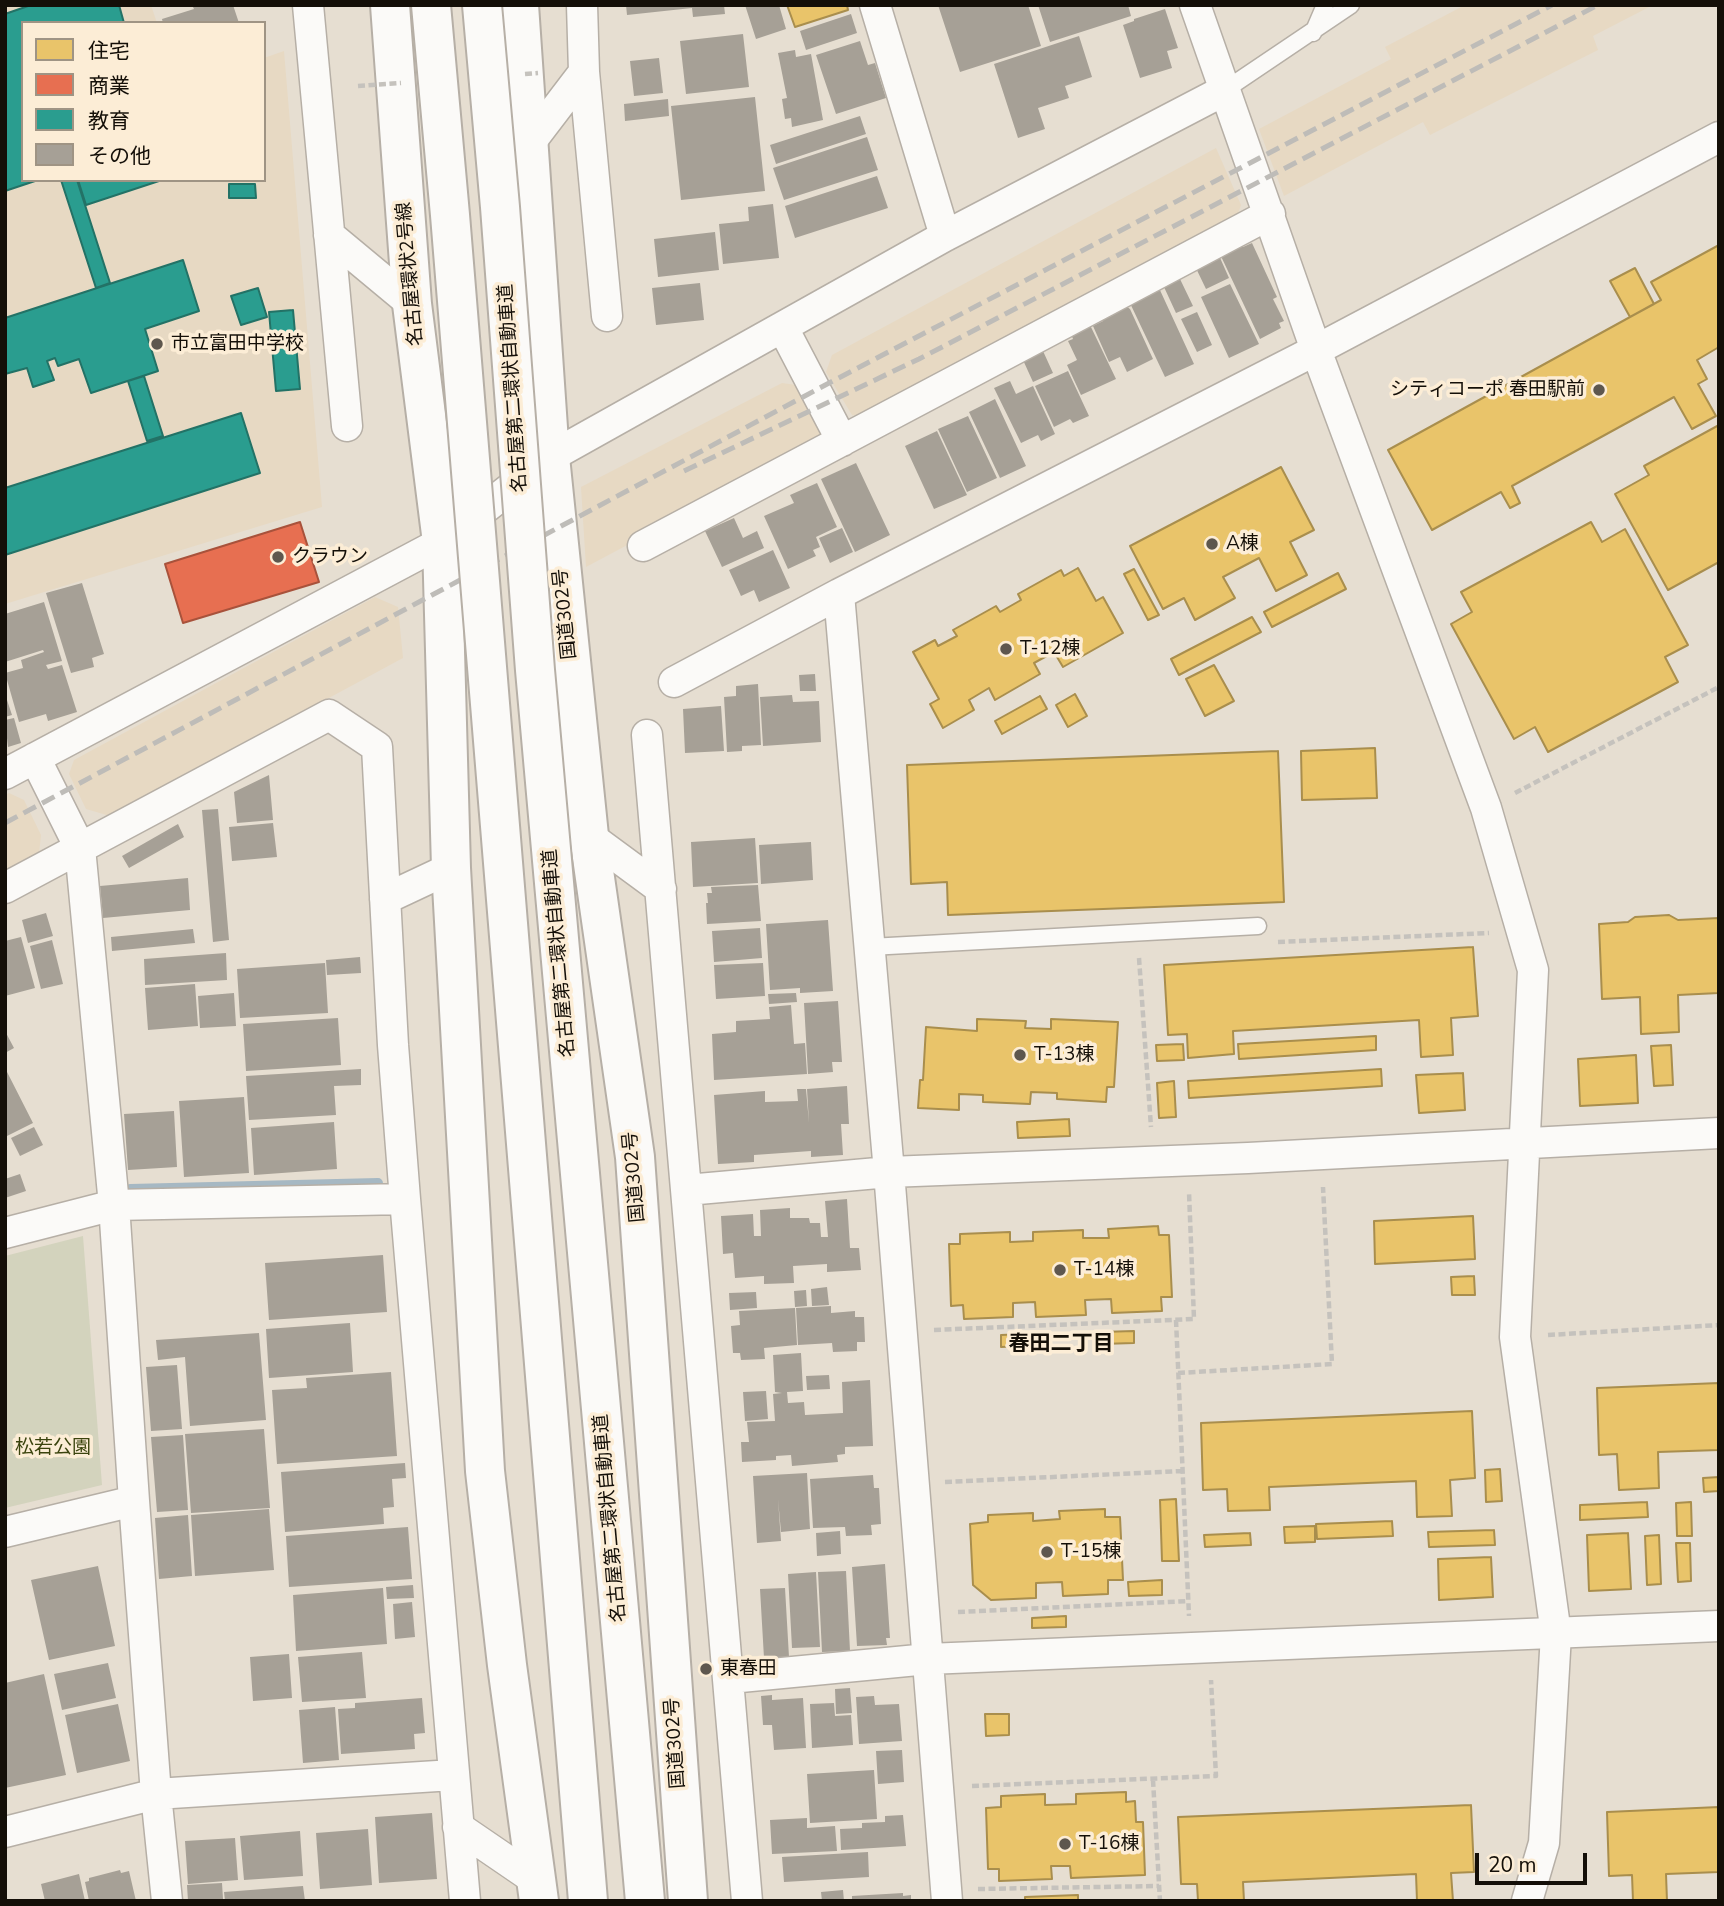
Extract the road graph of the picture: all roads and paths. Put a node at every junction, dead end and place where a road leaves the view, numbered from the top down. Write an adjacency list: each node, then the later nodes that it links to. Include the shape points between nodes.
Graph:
1 (308, 5): 17 (street)
2 (390, 5): 19 (highway, 名古屋環状2号線)
3 (431, 5): 83 (highway, bridge)
4 (482, 5): 84 (highway, 名古屋第二環状自動車道, bridge, via 535,670)
5 (519, 5): 15 (highway)
6 (582, 5): 12 (street)
7 (875, 5): 18 (street)
8 (1195, 5): 13 (street)
9 (1325, 5): 11 (lane)
10 (1351, 5): 11 (lane)
11 (1314, 33): 13 (lane)
12 (584, 72): 15 (street); 20 (street)
13 (1225, 90): 16 (street); 18 (street)
14 (1719, 137): 22 (street)
15 (528, 144): 25 (highway)
16 (1270, 214): 22 (street); 24 (street)
17 (329, 236): 19 (street); 23 (street)
18 (945, 236): 21 (street)
19 (412, 304): 26 (highway, 名古屋環状2号線)
20 (607, 316)
21 (783, 328): 24 (street); 25 (street)
22 (1316, 350): 28 (street); 34 (street)
23 (347, 426)
24 (842, 440): 27 (street)
25 (550, 457): 26 (street); 35 (highway, 国道302号)
26 (442, 542): 32 (street); 37 (highway)
27 (643, 546)
28 (839, 594): 29 (street); 44 (street)
29 (674, 682)
30 (1719, 687): 34 (path)
31 (647, 735): 39 (street)
32 (35, 758): 33 (street); 36 (street)
33 (5, 774)
34 (1486, 808): 42 (street)
35 (589, 836): 39 (street); 85 (highway, 国道302号, via 635,1157)
36 (80, 848): 38 (street); 40 (street, via 329,715 377,747); 53 (street)
37 (451, 868): 40 (street); 78 (highway, via 485,1471)
38 (5, 888)
39 (661, 890): 51 (street)
40 (384, 899): 52 (street)
41 (1258, 926): 42 (path, via 1258,943); 43 (lane)
42 (1522, 932): 46 (street, via 1532,970)
43 (1138, 933): 44 (lane); 49 (path)
44 (870, 947): 50 (street)
45 (1719, 1133): 46 (street)
46 (1525, 1144): 47 (street); 58 (street)
47 (1321, 1154): 48 (street); 59 (path, via 1332,1364)
48 (1188, 1160): 49 (street); 55 (path, via 1194,1319)
49 (1153, 1161): 50 (street)
50 (889, 1172): 51 (street); 57 (street)
51 (687, 1190): 70 (street)
52 (405, 1199): 53 (street); 71 (street)
53 (114, 1205): 54 (street); 62 (street)
54 (5, 1233)
55 (1176, 1320): 57 (path); 59 (path)
56 (1719, 1325): 58 (path)
57 (902, 1331): 61 (street)
58 (1515, 1337): 67 (street)
59 (1178, 1373): 60 (path)
60 (1182, 1471): 61 (path); 64 (path)
61 (914, 1484): 65 (street)
62 (134, 1501): 63 (street); 74 (street)
63 (5, 1532)
64 (1188, 1601): 65 (path); 68 (path)
65 (924, 1614): 69 (street)
66 (1719, 1626): 67 (street)
67 (1556, 1634): 68 (street); 87 (street, via 1544,1843)
68 (1200, 1648): 69 (street); 72 (path, via 1216,1776)
69 (928, 1659): 70 (street); 73 (street)
70 (730, 1678): 80 (street)
71 (453, 1775): 74 (street); 75 (street)
72 (1153, 1780): 73 (path); 77 (path)
73 (938, 1787): 79 (street)
74 (156, 1794): 76 (street); 81 (street)
75 (458, 1827): 78 (street); 82 (street)
76 (5, 1832)
77 (1159, 1886): 79 (path); 86 (path)
78 (538, 1891)
79 (946, 1895)
80 (744, 1899)
81 (167, 1901)
82 (465, 1901)
83 (588, 1901)
84 (645, 1901)
85 (688, 1901)
86 (1160, 1901)
87 (1527, 1901)

